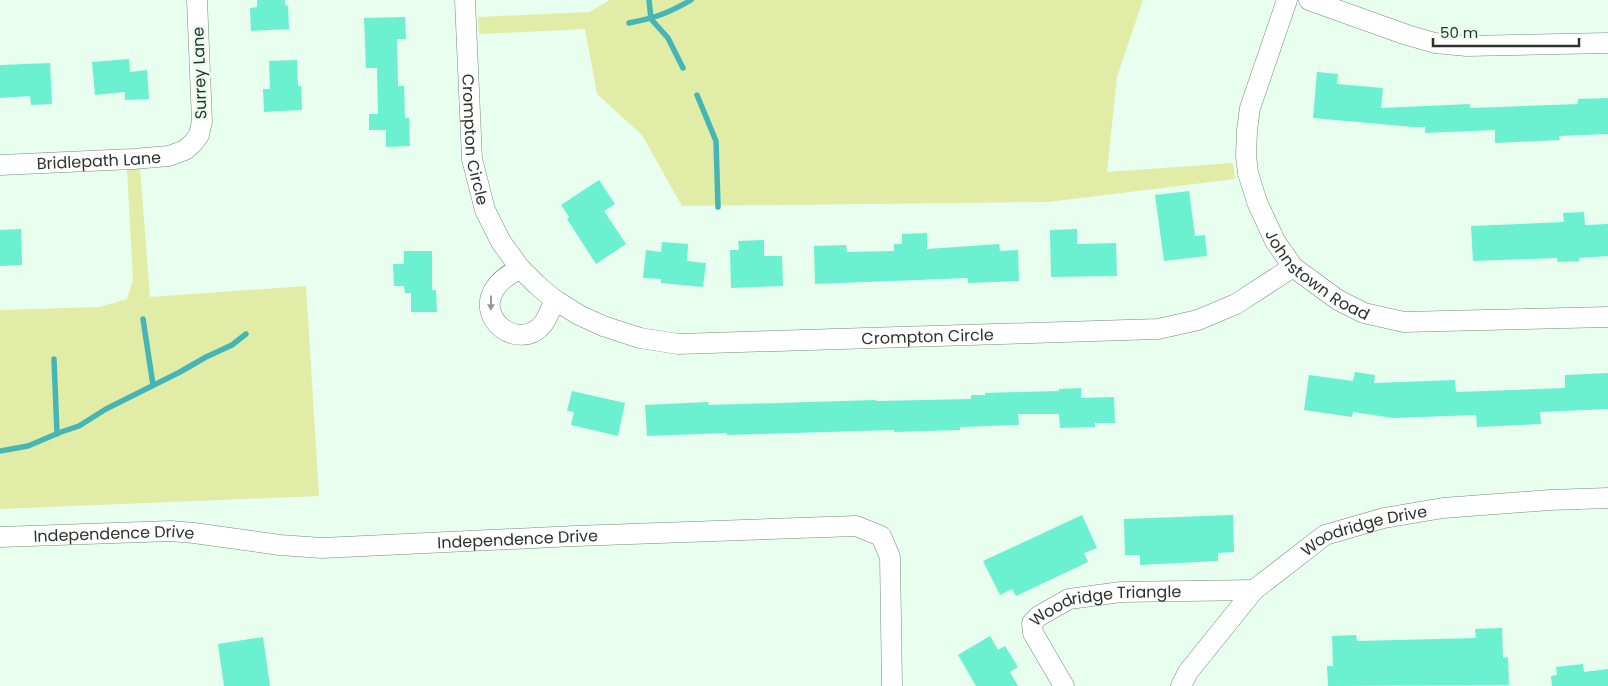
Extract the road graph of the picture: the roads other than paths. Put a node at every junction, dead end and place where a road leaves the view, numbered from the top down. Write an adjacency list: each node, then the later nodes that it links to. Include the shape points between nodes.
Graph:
1 (197, 0): 6 (street, Surrey Lane, via 202,121 199,135)
2 (465, 0): 8 (street, Crompton Circle, via 472,159 485,210 501,242)
3 (1287, 0): 9 (street, Johnstown Road, via 1250,108 1246,156 1256,202)
4 (1309, 0): 5 (street, via 1435,43 1467,46)
5 (1608, 43)
6 (193, 143): 7 (street, Bridlepath Lane, via 169,156)
7 (0, 165)
8 (520, 268): 10 (street, Crompton Circle); 10 (street, one-way to 10, via 497,285 491,295 491,312 500,327 516,334 533,332 542,324)
9 (1293, 268): 10 (street, Crompton Circle, via 1236,304 1198,320 1158,329 678,344 640,338 603,326); 11 (street, Johnstown Road, via 1338,300 1364,313 1404,322)
10 (555, 300)
11 (1608, 317)
12 (1608, 498): 14 (street, Woodridge Drive, via 1444,508 1384,518 1325,535)
13 (0, 537): 15 (street, Independence Drive, via 171,531 322,548 856,526 881,536 890,557)
14 (1254, 590): 16 (street, Woodridge Triangle, via 1121,592 1069,599 1032,623 1033,633); 17 (street, Woodridge Drive, via 1188,672)
15 (892, 686)
16 (1064, 686)
17 (1181, 686)

